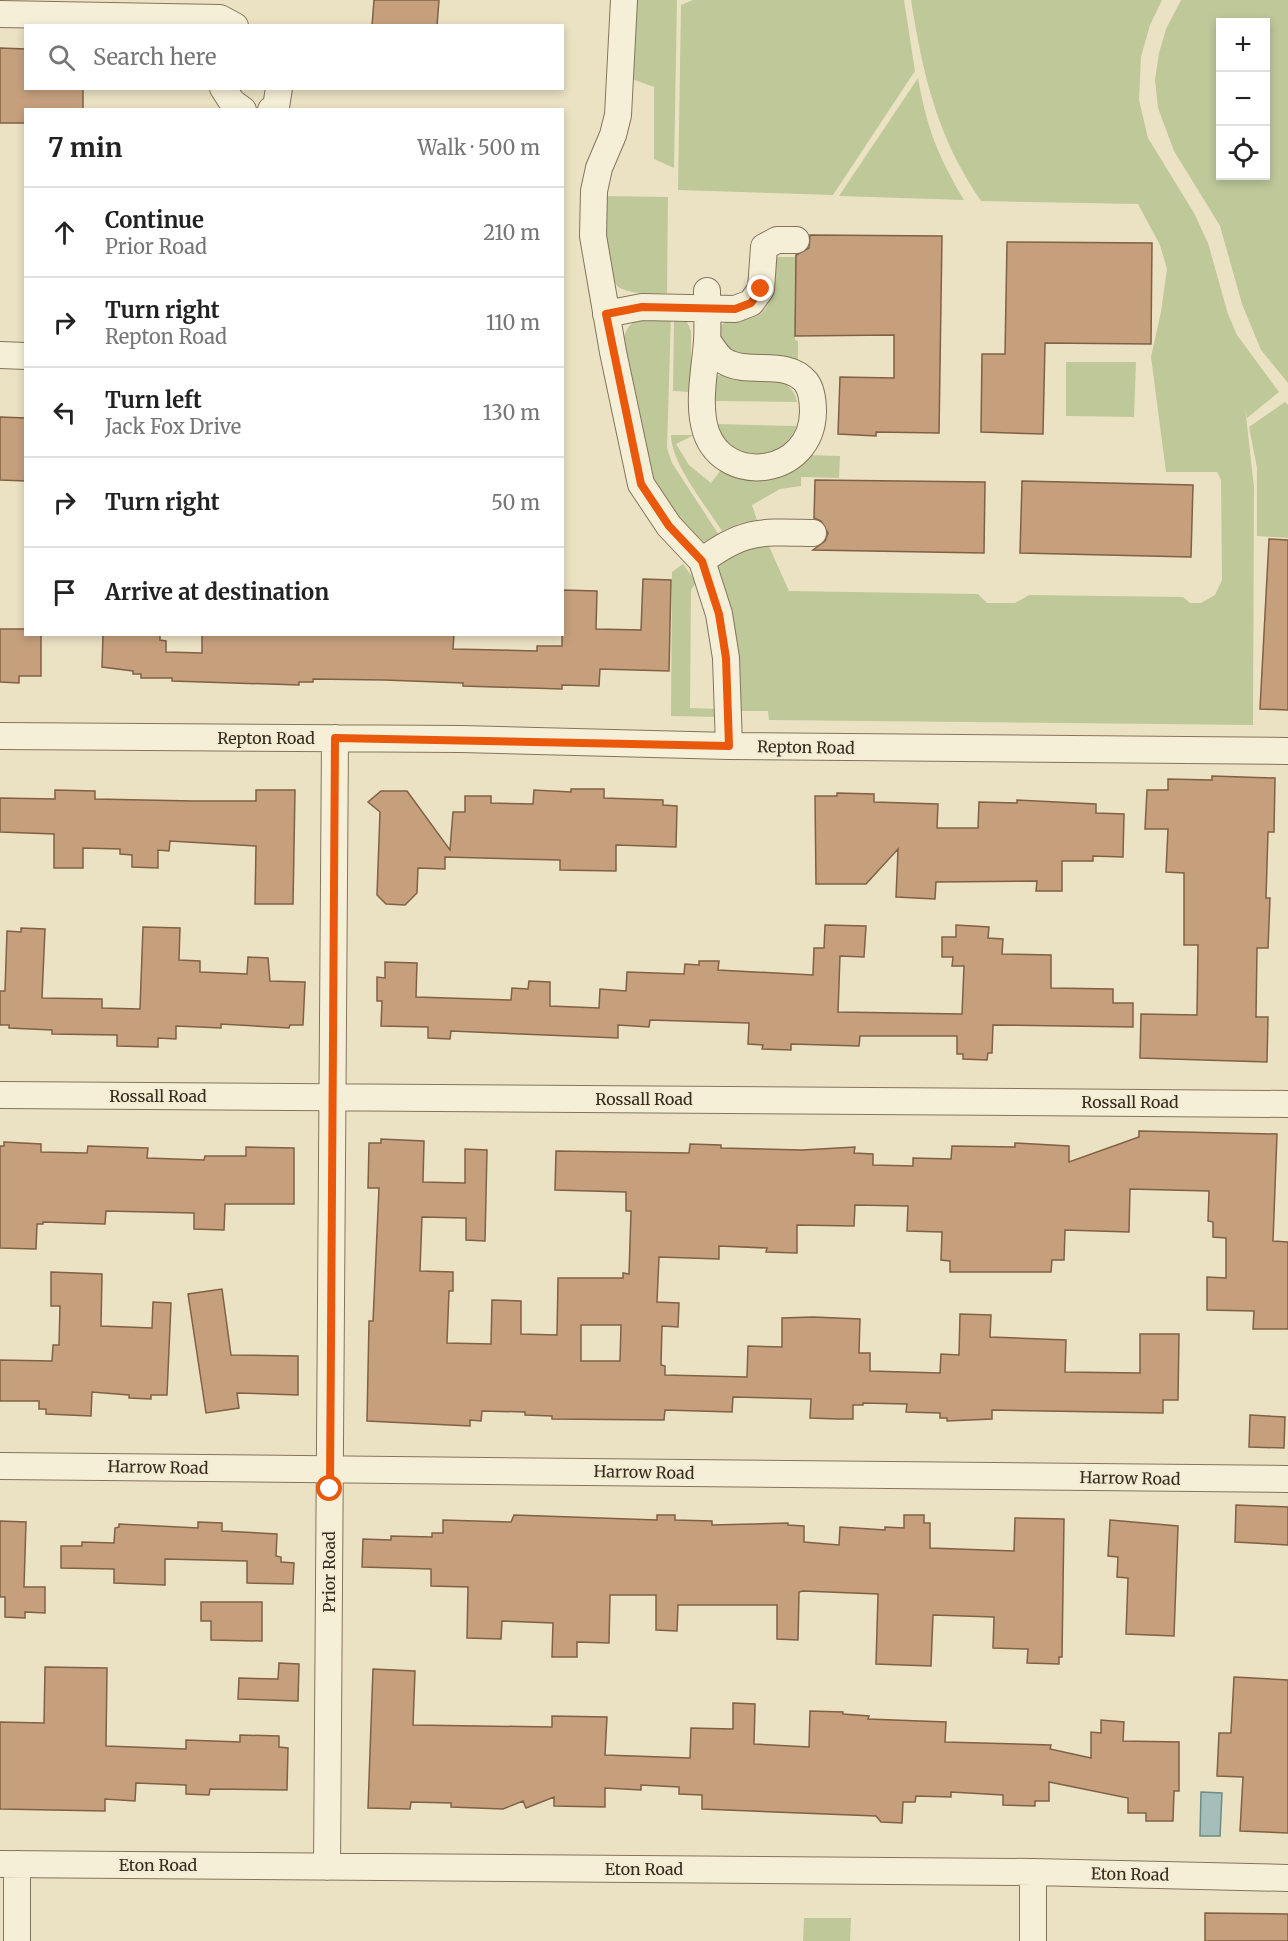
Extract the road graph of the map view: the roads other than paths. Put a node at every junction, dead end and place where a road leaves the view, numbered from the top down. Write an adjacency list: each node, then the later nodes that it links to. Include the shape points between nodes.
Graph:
1 (624, 0): 12 (street, via 618,115 594,191 592,236)
2 (109, 8): 3 (street); 4 (street)
3 (0, 14)
4 (176, 21): 5 (street, via 220,18)
5 (231, 24)
6 (224, 90): 8 (street)
7 (279, 90): 9 (street)
8 (240, 108)
9 (274, 108)
10 (796, 240): 11 (street, via 777,240 765,247 761,289 751,303 735,309)
11 (707, 300): 12 (street); 13 (street)
12 (606, 314): 17 (street, via 641,484 669,526)
13 (707, 340): 13 (street, via 722,360 736,366 794,372 807,382 813,401 813,424 805,446 790,459 767,467 746,467 718,453 706,432 703,409)
14 (0, 356): 15 (street)
15 (24, 356)
16 (813, 533): 17 (street, via 759,531 727,542)
17 (702, 561): 20 (street, via 719,614 726,658)
18 (0, 736): 19 (street, Repton Road)
19 (335, 738): 20 (street, Repton Road); 23 (street, Prior Road)
20 (729, 746): 21 (street, Repton Road)
21 (1288, 751)
22 (0, 1095): 23 (street, Rossall Road)
23 (332, 1096): 24 (street, Rossall Road); 26 (street, Prior Road)
24 (1288, 1104)
25 (0, 1466): 26 (street, Harrow Road)
26 (330, 1469): 27 (street, Harrow Road); 29 (street, Prior Road)
27 (1288, 1479)
28 (8, 1864): 29 (street, Eton Road); 32 (street)
29 (327, 1867): 30 (street, Eton Road)
30 (1033, 1872): 31 (street, Eton Road); 33 (street)
31 (1288, 1878)
32 (17, 1941)
33 (1033, 1941)

